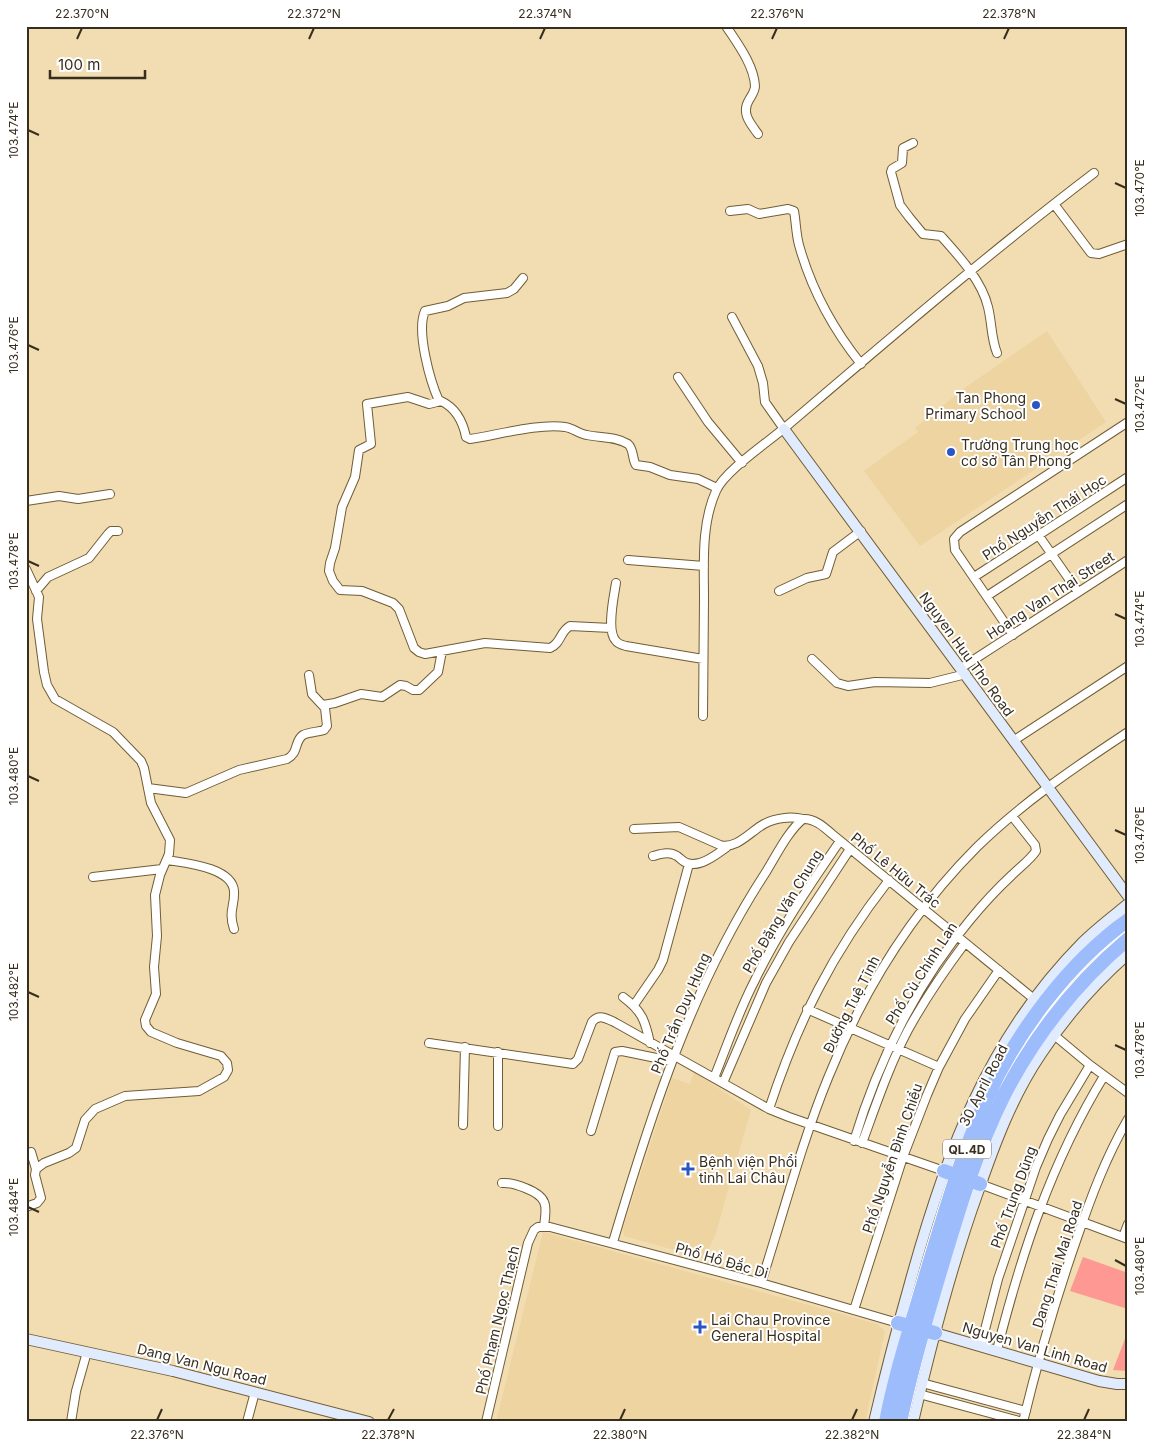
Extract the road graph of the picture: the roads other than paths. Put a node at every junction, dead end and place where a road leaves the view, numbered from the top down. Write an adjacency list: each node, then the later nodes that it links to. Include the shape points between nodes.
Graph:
1 (726, 26): 2 (street, via 743,51 754,81 754,90 745,112)
2 (758, 134)
3 (914, 144): 8 (street, via 903,148 902,163 891,172 900,204 919,230 926,235 940,236)
4 (1094, 173): 5 (street)
5 (1054, 204): 7 (street, via 1091,253 1099,254); 8 (street)
6 (730, 211): 12 (street, via 748,209 759,214 788,209 794,211 799,244 817,294 840,337)
7 (1128, 244)
8 (970, 271): 11 (street, via 987,302); 12 (street)
9 (523, 278): 14 (street, via 507,293 464,298 448,306 425,311 422,321 424,351)
10 (732, 317): 16 (street, via 758,366 765,402)
11 (997, 353)
12 (861, 364): 16 (street)
13 (678, 377): 17 (street, via 712,427)
14 (439, 401): 19 (street, via 446,403 460,417 468,438 541,427 568,427 587,435 628,444 636,465 698,479); 39 (street, via 429,404 406,397 367,404 371,444 359,450 354,481 342,507 329,567 340,590 357,590 387,599 396,606 418,652 429,655)
15 (1128, 422): 31 (street, via 960,532 954,539 955,550)
16 (784, 428): 17 (street); 24 (street, Nguyen Huu Tho Road)
17 (742, 463): 19 (street)
18 (1128, 477): 25 (street, Phố Nguyễn Thái Học)
19 (717, 488): 29 (street, via 708,517)
20 (110, 494): 21 (street)
21 (26, 501)
22 (1128, 504): 26 (street)
23 (118, 531): 33 (street, via 111,531 89,558 48,577)
24 (861, 531): 34 (street, via 833,552 826,574 807,578); 43 (street, Nguyen Huu Tho Road)
25 (1039, 536): 26 (street); 31 (street, Phố Nguyễn Thái Học)
26 (1052, 555): 35 (street); 36 (street)
27 (628, 560): 29 (street)
28 (1128, 560): 35 (street, Hoang Van Thai Street)
29 (704, 566): 40 (street)
30 (26, 569): 33 (street)
31 (974, 578): 36 (street)
32 (616, 583): 37 (street)
33 (36, 591): 49 (street, via 44,672 51,693 55,699 117,735 141,761)
34 (779, 591)
35 (1078, 592): 38 (street, Hoang Van Thai Street)
36 (987, 596): 38 (street)
37 (611, 628): 39 (street, via 570,626 550,648 485,643); 40 (street, via 616,642 626,646)
38 (1013, 635): 43 (street, Hoang Van Thai Street)
39 (442, 651): 45 (street, via 438,672 419,690 400,686 382,697 361,694)
40 (704, 659): 46 (street)
41 (812, 659): 43 (street, Hoang Van Thai Street, via 843,686 875,682 930,682)
42 (1128, 666): 48 (street)
43 (963, 671): 48 (street, Nguyen Huu Tho Road)
44 (309, 675): 45 (street, via 312,694)
45 (323, 705): 49 (street, via 326,729 302,736 289,758 232,773 186,793)
46 (703, 716)
47 (1127, 734): 50 (street, Đường Tuệ Tĩnh)
48 (1013, 741): 50 (street, Nguyen Huu Tho Road)
49 (148, 788): 58 (street, via 151,803 170,840)
50 (1048, 788): 51 (street, Đường Tuệ Tĩnh); 63 (street, Nguyen Huu Tho Road)
51 (1012, 816): 65 (street, Đường Tuệ Tĩnh, via 978,846); 68 (street, Phố Cù Chính Lan, via 1035,845 1036,851)
52 (807, 819): 54 (street, Phố Lê Hữu Trác); 55 (street, via 769,822); 86 (street, Phố Trần Duy Hưng, via 788,837 734,923)
53 (634, 829): 55 (street, via 679,827)
54 (840, 841): 56 (street, Phố Lê Hữu Trác); 72 (street, Phố Đặng Văn Chung)
55 (727, 847): 59 (street, via 708,859)
56 (850, 849): 62 (street, Phố Lê Hữu Trác); 73 (street, Phố Đặng Văn Chung)
57 (653, 856): 59 (street, via 670,853)
58 (167, 860): 60 (street); 67 (street, via 206,867 228,880 234,891 231,917)
59 (689, 864): 77 (street, via 663,960)
60 (162, 869): 61 (street); 102 (street, via 154,904 156,994 145,1020 146,1026 177,1044 224,1058 228,1073 199,1091 125,1096 95,1109 85,1120 76,1148)
61 (93, 877)
62 (889, 880): 65 (street, Phố Lê Hữu Trác); 78 (street, via 851,932)
63 (1128, 896)
64 (1128, 904): 76 (street, 30 April Road / QL.4D, via 1083,941)
65 (924, 908): 68 (street, Phố Lê Hữu Trác); 79 (street, Đường Tuệ Tĩnh, via 882,969)
66 (1128, 920): 103 (highway, 30 April Road / QL.4D, via 1081,961 1050,997 1008,1057 987,1098)
67 (234, 929)
68 (957, 936): 70 (street, Phố Lê Hữu Trác); 84 (street, Phố Cù Chính Lan, via 924,986)
69 (1128, 939): 80 (highway, 30 April Road / QL.4D, via 1082,982)
70 (965, 943): 74 (street, Phố Lê Hữu Trác); 84 (street, Phố Cù Chính Lan)
71 (1128, 954): 80 (street, 30 April Road / QL.4D)
72 (768, 955): 73 (street); 90 (street, Phố Đặng Văn Chung, via 742,1006)
73 (778, 960): 91 (street, Phố Đặng Văn Chung, via 752,1012)
74 (998, 970): 76 (street, Phố Lê Hữu Trác); 88 (street, Phố Nguyễn Đình Chiểu, via 965,1019)
75 (622, 997): 77 (street)
76 (1034, 999): 103 (street, 30 April Road / QL.4D, via 980,1085)
77 (634, 1006): 82 (street, via 643,1017)
78 (808, 1009): 79 (street); 93 (street)
79 (850, 1028): 84 (street); 96 (street, Đường Tuệ Tĩnh)
80 (1050, 1031): 87 (street); 103 (highway, 30 April Road / QL.4D, via 1022,1063)
81 (429, 1043): 83 (street)
82 (650, 1043): 85 (street, via 616,1023 597,1017 575,1064); 86 (street)
83 (465, 1047): 85 (street); 95 (street)
84 (894, 1047): 88 (street); 99 (street, Phố Cù Chính Lan, via 881,1091)
85 (498, 1052): 97 (street)
86 (673, 1058): 90 (street); 98 (street, via 614,1052); 112 (street, Phố Trần Duy Hưng)
87 (1090, 1065): 89 (street); 105 (street, Phố Trung Dũng, via 1048,1139)
88 (939, 1067): 101 (street, Phố Nguyễn Đình Chiểu)
89 (1104, 1076): 92 (street); 106 (street, via 1076,1124)
90 (714, 1078): 91 (street)
91 (723, 1083): 93 (street)
92 (1128, 1093)
93 (769, 1109): 96 (street)
94 (1128, 1119): 108 (street, Dang Thai Mai Road, via 1110,1151)
95 (463, 1125)
96 (811, 1125): 99 (street); 113 (street, Đường Tuệ Tĩnh)
97 (498, 1126)
98 (591, 1131)
99 (858, 1142): 101 (street)
100 (31, 1152): 102 (street)
101 (904, 1157): 103 (street); 114 (street, Phố Nguyễn Đình Chiểu)
102 (36, 1169): 107 (street, via 41,1198)
103 (962, 1178): 105 (street); 115 (highway, 30 April Road / QL.4D); 115 (street, 30 April Road / QL.4D, via 960,1246)
104 (502, 1183): 110 (street, via 516,1185 543,1199)
105 (1024, 1200): 106 (street); 117 (street, Phố Trung Dũng)
106 (1041, 1206): 108 (street); 118 (street, via 1016,1278)
107 (26, 1207)
108 (1083, 1222): 111 (street); 120 (street, Dang Thai Mai Road)
109 (1128, 1224): 111 (street)
110 (541, 1226): 112 (street, Phố Hồ Đắc Di); 129 (street, Phố Phạm Ngọc Thạch, via 534,1230 528,1243)
111 (1125, 1238)
112 (613, 1242): 113 (street, Phố Hồ Đắc Di)
113 (761, 1283): 114 (street, Phố Hồ Đắc Di)
114 (854, 1310): 115 (street, Phố Hồ Đắc Di)
115 (917, 1328): 117 (street, Nguyen Van Linh Road); 121 (street, 30 April Road / QL.4D); 130 (street, 30 April Road / QL.4D); 131 (highway, 30 April Road / QL.4D, via 898,1370); 132 (highway, 30 April Road / QL.4D)
116 (26, 1339): 119 (street, Dang Van Ngu Road)
117 (980, 1345): 118 (street, Nguyen Van Linh Road)
118 (998, 1350): 120 (street, Nguyen Van Linh Road)
119 (87, 1352): 123 (street, Dang Van Ngu Road); 126 (street)
120 (1039, 1363): 122 (street, Nguyen Van Linh Road, via 1099,1381); 125 (street, Dang Thai Mai Road)
121 (922, 1383): 124 (street, 30 April Road / QL.4D); 125 (street)
122 (1128, 1384)
123 (255, 1392): 127 (street); 128 (street, Dang Van Ngu Road)
124 (919, 1394): 133 (street, 30 April Road / QL.4D); 134 (street)
125 (1026, 1411): 134 (street, Dang Thai Mai Road)
126 (71, 1422)
127 (247, 1422)
128 (369, 1422)
129 (486, 1422)
130 (874, 1422)
131 (886, 1422)
132 (900, 1422)
133 (913, 1422)
134 (1023, 1422)

